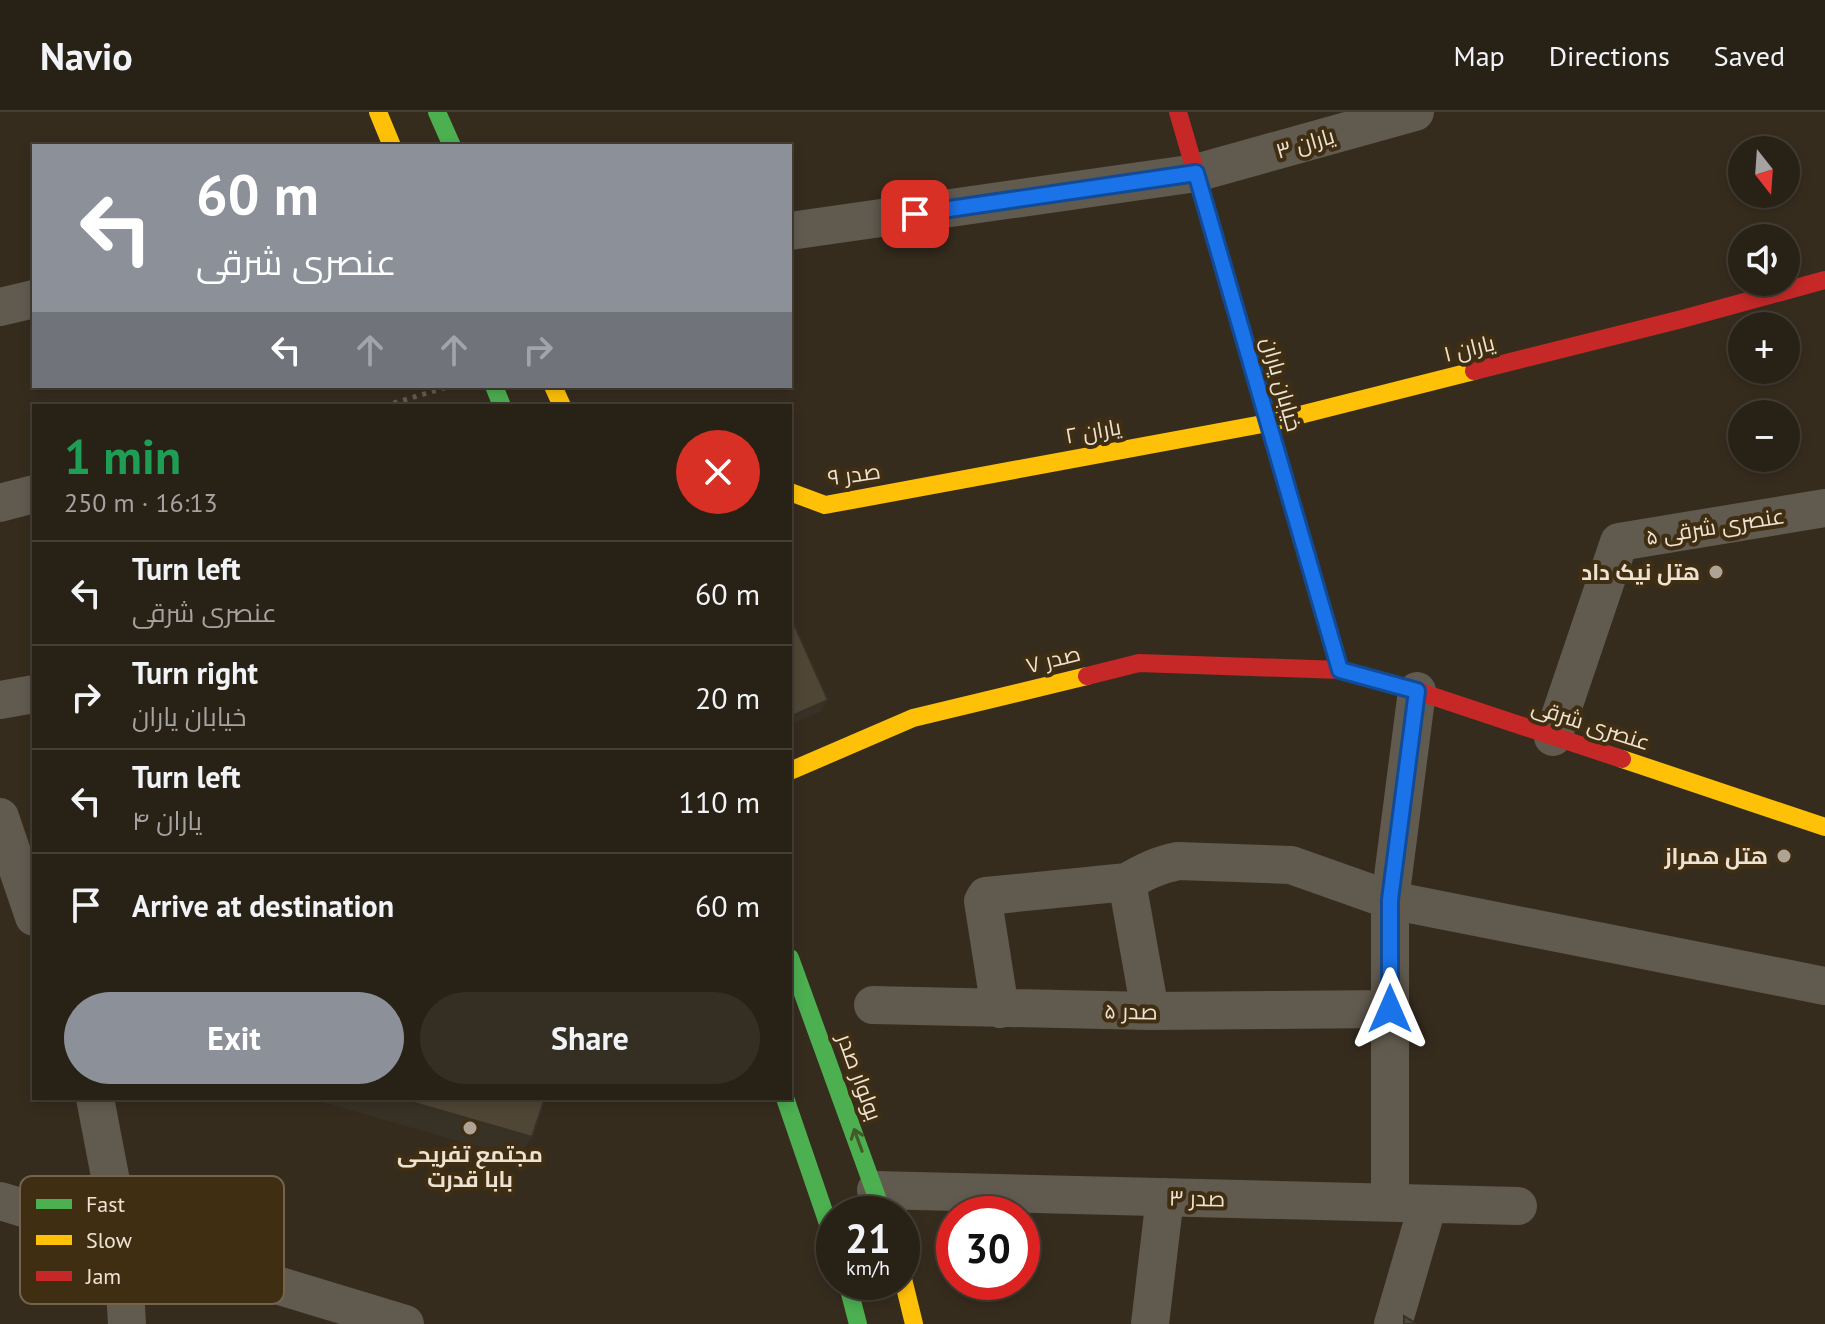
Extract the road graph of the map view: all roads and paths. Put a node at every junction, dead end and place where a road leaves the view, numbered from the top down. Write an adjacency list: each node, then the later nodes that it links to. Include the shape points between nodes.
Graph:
1 (378, 112): 5 (street)
2 (437, 112): 6 (street)
3 (1178, 112): 7 (street, خیابان یاران)
4 (1415, 112): 7 (street, یاران ۳)
5 (391, 144)
6 (451, 144)
7 (1196, 173): 8 (street, یاران ۳); 14 (street, خیابان یاران)
8 (792, 231)
9 (1825, 280): 14 (street, یاران ۱)
10 (32, 299): 11 (street)
11 (0, 307)
12 (444, 388): 13 (path)
13 (391, 404)
14 (1268, 423): 15 (street, یاران ۲); 20 (street, خیابان یاران)
15 (927, 486): 16 (street, صدر ۹, via 825,505)
16 (792, 493)
17 (32, 495): 18 (street)
18 (0, 503)
19 (1825, 508): 24 (street, عنصری شرقی ۵, via 1619,542)
20 (1340, 670): 21 (street, عنصری شرقی); 25 (street, صدر ۷, via 1139,663 913,718)
21 (1417, 691): 24 (street, عنصری شرقی); 29 (street)
22 (32, 694): 23 (street)
23 (0, 700)
24 (1553, 737): 27 (street, عنصری شرقی)
25 (792, 770)
26 (0, 817): 30 (street)
27 (1825, 827)
28 (1127, 882): 29 (street, via 1178,861 1291,865); 34 (street, via 986,896); 36 (street)
29 (1390, 900): 32 (street); 35 (street)
30 (32, 911)
31 (792, 963): 41 (street, بولوار صدر, one-way to 31)
32 (1825, 986)
33 (873, 1005): 34 (street, صدر ۵)
34 (1000, 1009): 36 (street, صدر ۵)
35 (1390, 1009): 36 (street, صدر ۵); 45 (street)
36 (1150, 1011)
37 (95, 1100): 39 (street)
38 (786, 1100): 40 (street)
39 (110, 1176)
40 (819, 1196)
41 (877, 1196)
42 (1165, 1197): 44 (street, صدر ۳); 45 (street, صدر ۳); 57 (street)
43 (0, 1201): 48 (street)
44 (920, 1201)
45 (1390, 1202): 46 (street, صدر ۳)
46 (1428, 1204): 47 (street, صدر ۳); 58 (street)
47 (1518, 1206)
48 (20, 1207)
49 (284, 1288): 54 (street)
50 (852, 1300): 55 (street)
51 (908, 1300): 56 (street)
52 (126, 1304): 53 (street)
53 (127, 1324)
54 (405, 1324)
55 (858, 1324)
56 (914, 1324)
57 (1150, 1324)
58 (1393, 1324)

